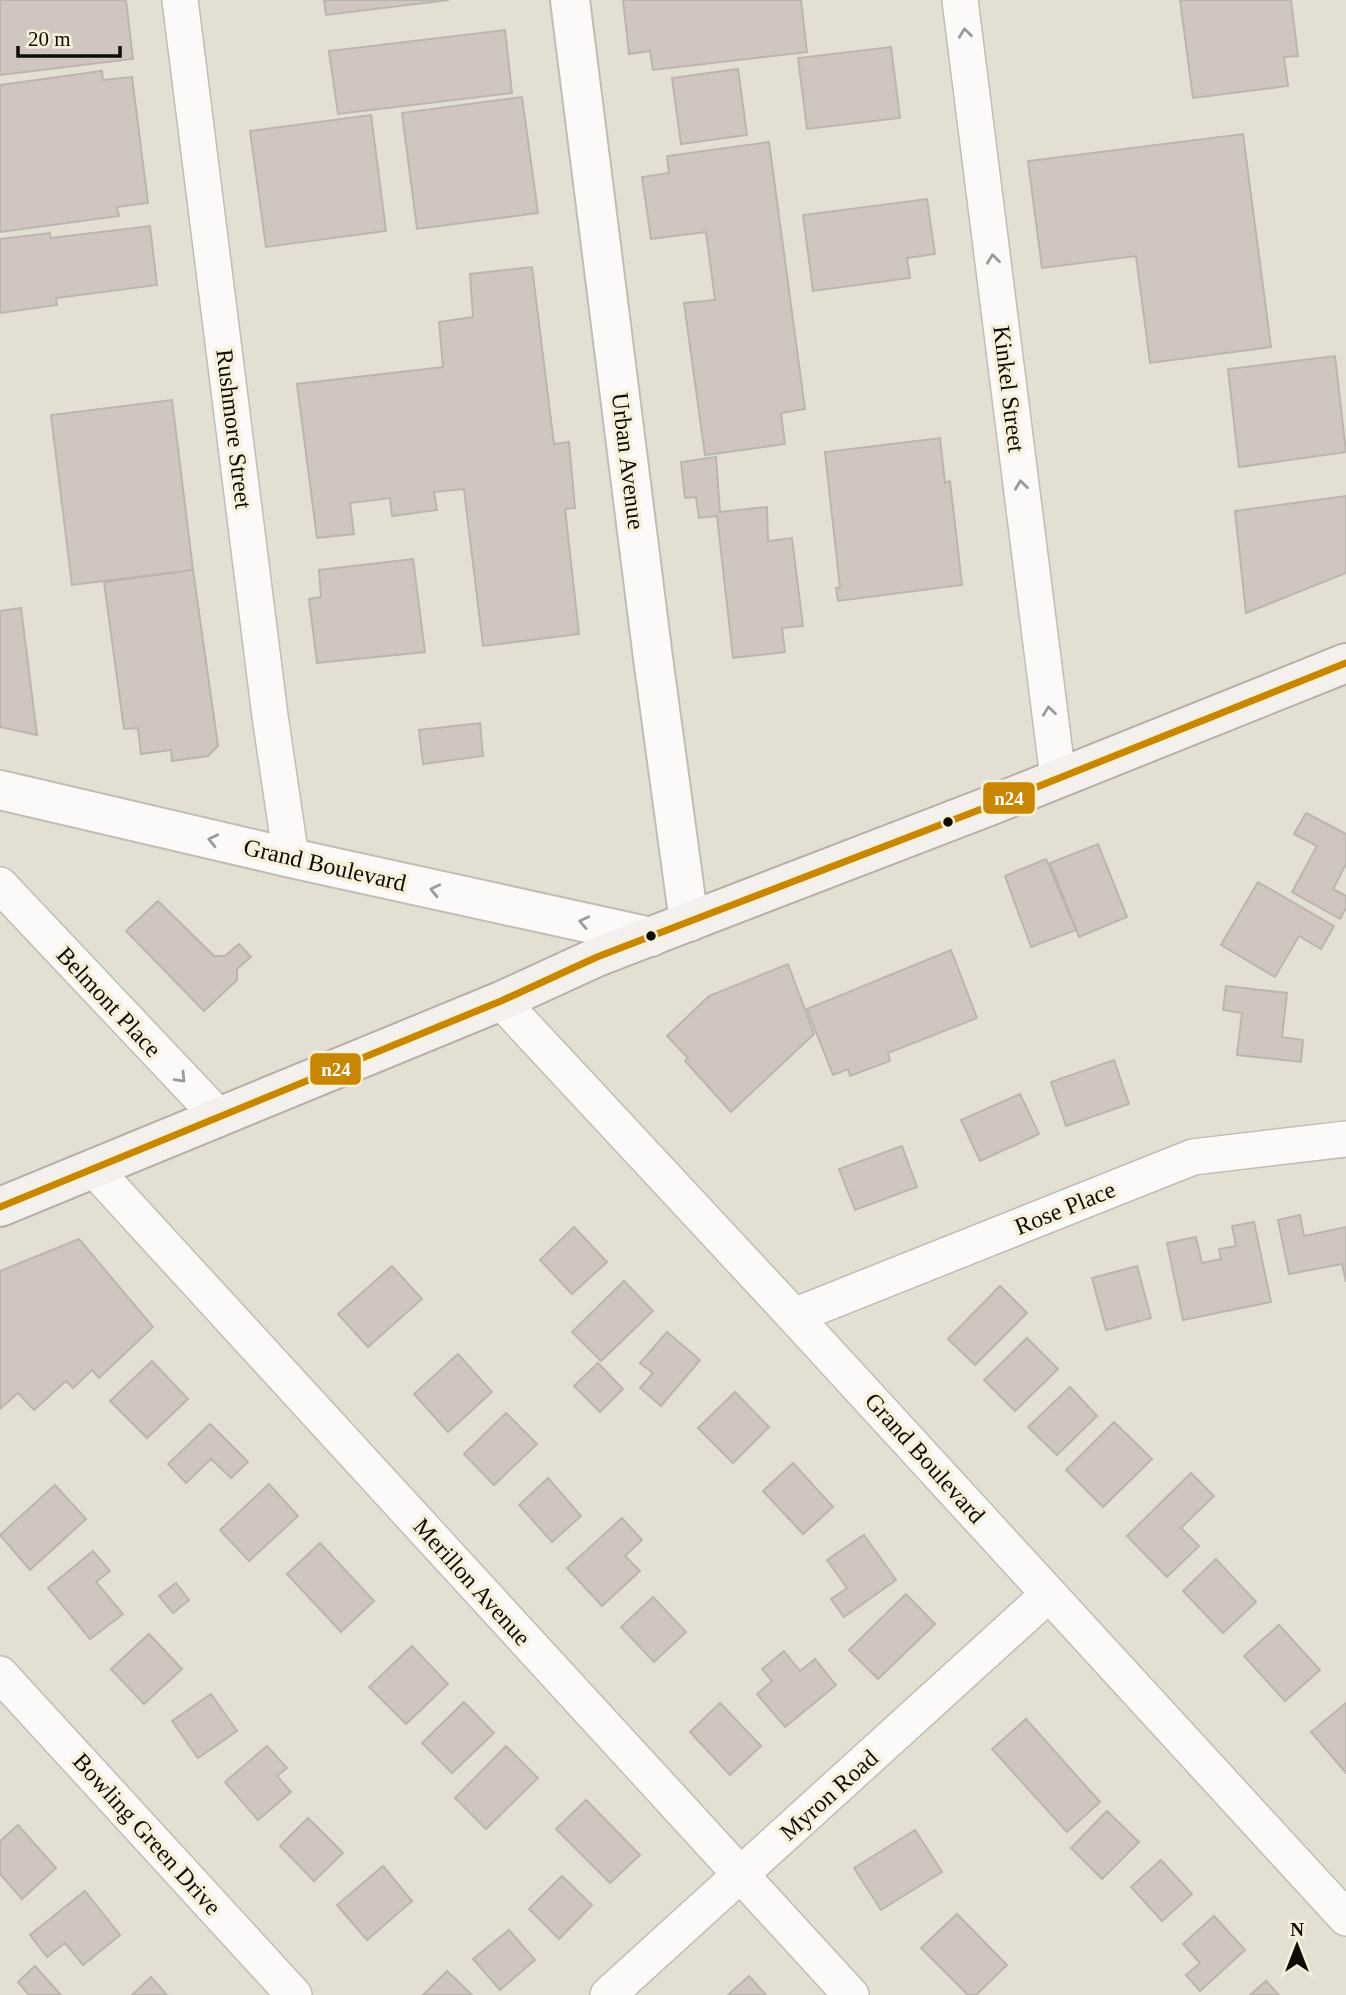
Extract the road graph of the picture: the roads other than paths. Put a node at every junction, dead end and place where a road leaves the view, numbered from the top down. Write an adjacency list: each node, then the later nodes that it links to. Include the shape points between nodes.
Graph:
1 (180, 0): 7 (street, Rushmore Street)
2 (570, 0): 9 (street, Urban Avenue)
3 (960, 0): 5 (street, Kinkel Street, one-way to 3)
4 (1346, 663): 5 (main road)
5 (1058, 778): 9 (main road)
6 (0, 790): 7 (street, Grand Boulevard, one-way to 6)
7 (290, 858): 10 (street, Grand Boulevard, one-way to 7)
8 (0, 885): 12 (street, Belmont Place, one-way to 12)
9 (689, 922): 10 (main road)
10 (651, 937): 11 (main road)
11 (501, 1001): 12 (main road); 16 (street, Grand Boulevard)
12 (219, 1117): 14 (main road)
13 (1346, 1139): 16 (street, Rose Place, via 1193,1157)
14 (93, 1168): 15 (main road); 19 (street, Merillon Avenue)
15 (0, 1207)
16 (794, 1316): 17 (street, Grand Boulevard)
17 (1049, 1594): 19 (street, Myron Road); 20 (street, Grand Boulevard)
18 (0, 1674): 21 (street, Bowling Green Drive)
19 (741, 1875): 22 (street, Myron Road); 23 (street, Merillon Avenue)
20 (1346, 1918)
21 (294, 1995)
22 (608, 1995)
23 (850, 1995)

